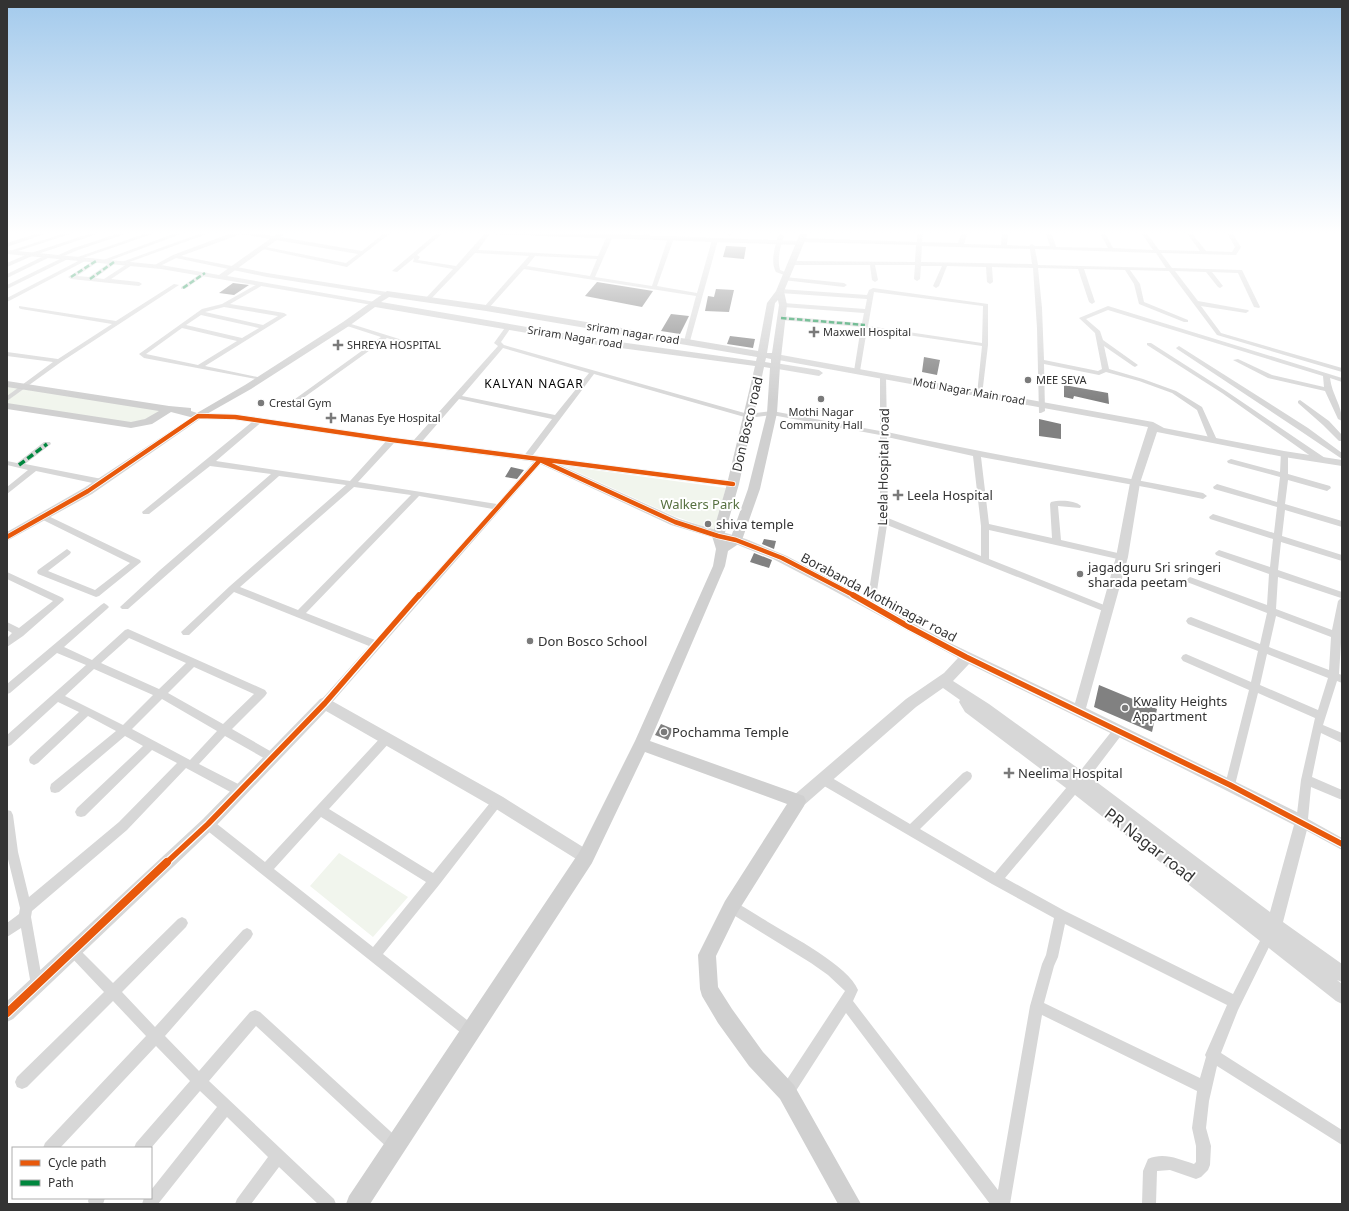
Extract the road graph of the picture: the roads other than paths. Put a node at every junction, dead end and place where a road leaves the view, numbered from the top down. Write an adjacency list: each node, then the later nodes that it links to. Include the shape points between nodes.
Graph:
1 (31, 288): 20 (street)
2 (172, 288): 35 (street)
3 (255, 288): 25 (street)
4 (281, 288): 24 (street)
5 (349, 288): 17 (street)
6 (439, 288): 21 (street)
7 (505, 288): 29 (street)
8 (654, 288): 18 (street)
9 (702, 288): 18 (street)
10 (781, 288): 16 (main road, Don Bosco road)
11 (1037, 288): 55 (street)
12 (1087, 288): 22 (street)
13 (1138, 288): 34 (street, via 1140,304)
14 (1184, 288): 23 (street)
15 (1248, 288): 28 (street)
16 (780, 291): 19 (street); 26 (main road); 51 (main road, Don Bosco road, via 770,303)
17 (387, 294): 21 (main road, sriram nagar road); 24 (main road)
18 (700, 295): 43 (street)
19 (870, 297): 30 (street); 47 (street, via 871,291 876,290 986,305)
20 (7, 300)
21 (427, 300): 29 (main road, sriram nagar road)
22 (1092, 302)
23 (1196, 303): 31 (street); 59 (street, via 1219,334)
24 (375, 304): 36 (main road); 38 (main road, Sriram Nagar road)
25 (224, 305): 32 (street); 40 (street, via 284,315)
26 (784, 305): 30 (street); 33 (main road, Don Bosco road)
27 (21, 307): 35 (street)
28 (1257, 307)
29 (486, 308): 43 (main road, sriram nagar road)
30 (867, 311): 39 (street)
31 (1246, 311)
32 (199, 313): 37 (street); 40 (street)
33 (781, 318): 39 (street); 54 (main road, Don Bosco road)
34 (1186, 321)
35 (117, 323): 53 (street)
36 (346, 324): 41 (street); 63 (main road)
37 (181, 326): 42 (street); 57 (street, via 143,355)
38 (509, 326): 48 (street, via 497,343); 51 (main road, Sriram Nagar road, via 598,342)
39 (864, 326): 47 (street); 60 (street)
40 (264, 327): 42 (street)
41 (386, 336): 45 (street); 72 (street)
42 (242, 340): 57 (street)
43 (687, 341): 51 (main road, sriram nagar road)
44 (1100, 341): 56 (street); 58 (street); 62 (street, via 1098,332 1082,318 1108,308)
45 (408, 343)
46 (1149, 344): 95 (street)
47 (985, 345): 69 (street)
48 (502, 346): 61 (street); 70 (street)
49 (1179, 348): 93 (street, via 1305,430)
50 (7, 354): 53 (street)
51 (761, 360): 54 (main road, Sriram Nagar road); 79 (main road, Don Bosco road)
52 (1236, 360): 68 (street, via 1270,377)
53 (60, 361): 67 (street)
54 (775, 362): 60 (street, Moti Nagar Main road); 64 (street, Moti Nagar Main road); 78 (main road, Don Bosco road)
55 (1042, 362): 58 (street, via 1099,373); 75 (street)
56 (1135, 365)
57 (199, 367): 63 (street)
58 (1106, 370): 87 (street, via 1174,392 1200,409)
59 (1342, 370)
60 (857, 371): 64 (street, Moti Nagar Main road)
61 (592, 373): 79 (street); 80 (street)
62 (1326, 376): 65 (street); 68 (street)
63 (260, 379): 77 (main road)
64 (883, 380): 69 (street, Moti Nagar Main road); 75 (street, Moti Nagar Main road); 84 (street, Leela Hospital road)
65 (1342, 380)
66 (7, 384): 67 (main road)
67 (24, 387): 71 (street); 76 (main road)
68 (1328, 390): 81 (street)
69 (980, 394): 75 (street, Moti Nagar Main road)
70 (458, 397): 80 (street); 88 (street)
71 (7, 399)
72 (297, 400)
73 (1300, 402): 85 (street)
74 (7, 406): 76 (main road, via 131,425 148,422)
75 (1041, 408): 83 (street, Moti Nagar Main road)
76 (174, 410): 77 (main road)
77 (200, 413): 82 (street); 105 (street)
78 (772, 413): 79 (street); 84 (street); 125 (main road, Don Bosco road, via 754,489)
79 (748, 416): 108 (main road, Don Bosco road)
80 (557, 418): 92 (street)
81 (1342, 419)
82 (260, 420): 86 (street); 98 (street)
83 (1156, 429): 87 (street, Moti Nagar Main road); 106 (street)
84 (884, 434): 90 (street); 120 (street, Leela Hospital road)
85 (1342, 439)
86 (392, 440): 88 (street); 107 (street)
87 (1213, 440): 91 (street, Moti Nagar Main road)
88 (416, 442): 92 (street)
89 (47, 444): 100 (street)
90 (977, 454): 106 (street); 122 (street)
91 (1284, 454): 95 (street, Moti Nagar Main road); 104 (street)
92 (527, 457): 94 (street)
93 (1342, 458)
94 (540, 460): 108 (street); 116 (street); 125 (street, Borabanda Mothinagar road, via 675,522)
95 (1322, 460): 99 (street, Moti Nagar Main road)
96 (1231, 461): 104 (street)
97 (7, 463): 100 (street)
98 (209, 463): 103 (street); 117 (street)
99 (1342, 463)
100 (18, 465): 101 (street); 102 (street)
101 (34, 468): 105 (street); 111 (street)
102 (7, 472)
103 (277, 473): 107 (street); 140 (street)
104 (1284, 477): 110 (street); 114 (street)
105 (102, 482): 118 (street)
106 (1135, 483): 113 (street); 129 (street)
107 (352, 484): 112 (street); 135 (street)
108 (733, 484): 125 (main road, Don Bosco road)
109 (1217, 487): 114 (street)
110 (1327, 488)
111 (7, 491)
112 (417, 494): 116 (street); 143 (street)
113 (1203, 496)
114 (1280, 505): 121 (street); 124 (street)
115 (1077, 506): 126 (street, via 1054,504)
116 (499, 507): 151 (street)
117 (146, 512)
118 (42, 516): 123 (street); 127 (street, via 137,562 96,594 41,572)
119 (1213, 517): 124 (street)
120 (884, 520): 131 (street); 138 (street, Leela Hospital road)
121 (1342, 524)
122 (985, 526): 126 (street); 131 (street)
123 (9, 535)
124 (1277, 537): 130 (street); 132 (street)
125 (726, 542): 138 (street, Borabanda Mothinagar road, via 782,558); 175 (main road, via 713,582)
126 (1057, 543): 129 (street)
127 (67, 552)
128 (1219, 553): 132 (street)
129 (1122, 557): 141 (street)
130 (1342, 558)
131 (985, 561): 141 (street)
132 (1274, 571): 136 (street); 142 (street)
133 (7, 575): 147 (street, via 60,600)
134 (1190, 580): 142 (street)
135 (233, 588): 143 (street); 148 (street)
136 (1342, 595)
137 (1342, 600): 145 (street)
138 (871, 604): 154 (street, Borabanda Mothinagar road)
139 (104, 607): 152 (street)
140 (125, 607)
141 (1106, 609): 166 (street)
142 (1272, 610): 149 (street); 153 (street)
143 (300, 614): 151 (street)
144 (1190, 621): 153 (street)
145 (1340, 623): 149 (street)
146 (7, 626): 147 (street)
147 (20, 632): 150 (street)
148 (186, 632)
149 (1336, 635): 158 (street)
150 (7, 643)
151 (375, 644): 164 (street)
152 (56, 648): 157 (street); 161 (street)
153 (1264, 649): 158 (street); 160 (street)
154 (966, 656): 159 (street, Borabanda Mothinagar road, via 961,666); 166 (street)
155 (1186, 658): 160 (street)
156 (193, 662): 157 (street, via 128,633); 162 (street); 169 (street, via 262,693)
157 (92, 665): 162 (street); 163 (street)
158 (1338, 677): 167 (street)
159 (944, 681): 181 (street, Borabanda Mothinagar road, via 914,701); 183 (street, PR Nagar road, via 961,694 970,708)
160 (1254, 688): 167 (street); 184 (street)
161 (7, 690)
162 (161, 694): 169 (street); 171 (street)
163 (56, 698): 165 (street); 174 (street)
164 (325, 703): 172 (street); 177 (street)
165 (87, 711): 171 (street); 178 (street)
166 (1079, 711): 170 (street)
167 (1320, 716): 168 (street)
168 (1317, 727): 173 (street); 182 (street)
169 (225, 729): 177 (street); 179 (street)
170 (1119, 730): 183 (street); 184 (street)
171 (123, 731): 176 (street); 185 (street)
172 (387, 738): 189 (street); 190 (street)
173 (1342, 738)
174 (7, 742)
175 (640, 744): 188 (main road); 198 (main road)
176 (151, 745): 179 (street); 191 (street)
177 (273, 758): 186 (street)
178 (34, 760)
179 (188, 763): 186 (street); 203 (street, via 123,826)
180 (967, 776): 195 (street)
181 (823, 779): 188 (street, Borabanda Mothinagar road); 195 (street)
182 (1306, 780): 187 (street); 193 (street)
183 (1078, 783): 200 (street); 207 (street, PR Nagar road)
184 (1230, 785): 193 (street)
185 (55, 788)
186 (240, 791): 194 (street)
187 (1342, 795)
188 (798, 801): 202 (main road, Borabanda Mothinagar road)
189 (498, 802): 198 (street); 201 (street)
190 (320, 810): 199 (street); 201 (street)
191 (81, 812)
192 (7, 815): 197 (street)
193 (1302, 822): 196 (street); 207 (street)
194 (208, 824): 199 (street); 209 (street)
195 (911, 830): 200 (street)
196 (1342, 844)
197 (10, 854): 203 (street)
198 (586, 857): 219 (main road)
199 (264, 870): 210 (street)
200 (996, 880): 204 (street)
201 (435, 882): 210 (street)
202 (731, 907): 215 (street, via 846,981 852,990); 225 (main road, Borabanda Mothinagar road, via 707,956 709,989 756,1059)
203 (25, 912): 206 (street); 212 (street)
204 (1061, 915): 216 (street); 217 (street, via 1052,957)
205 (182, 923): 213 (street)
206 (7, 931)
207 (1271, 931): 211 (street, PR Nagar road); 214 (street, PR Nagar road); 216 (street)
208 (247, 934): 220 (street)
209 (73, 951): 212 (street); 213 (street)
210 (374, 955): 219 (street)
211 (1342, 974)
212 (36, 985): 218 (street)
213 (113, 991): 220 (street); 223 (street)
214 (1342, 995)
215 (846, 1002): 225 (street); 237 (street)
216 (1235, 1002): 221 (street)
217 (1037, 1006): 224 (street); 238 (street)
218 (7, 1013)
219 (471, 1032): 228 (main road)
220 (155, 1037): 222 (street); 229 (street)
221 (1212, 1055): 224 (street); 227 (street)
222 (199, 1081): 226 (street); 228 (street, via 255,1017); 230 (street)
223 (22, 1082)
224 (1203, 1087): 239 (street, via 1198,1128 1204,1144 1203,1165 1196,1172 1170,1163 1153,1164 1150,1171)
225 (787, 1092): 236 (main road, Borabanda Mothinagar road)
226 (226, 1107): 231 (street); 232 (street)
227 (1342, 1138)
228 (396, 1146): 235 (main road)
229 (51, 1147)
230 (142, 1147)
231 (278, 1156): 233 (street); 234 (street)
232 (149, 1204)
233 (242, 1204)
234 (329, 1204)
235 (357, 1204)
236 (850, 1204)
237 (999, 1204)
238 (1002, 1204)
239 (1148, 1204)

